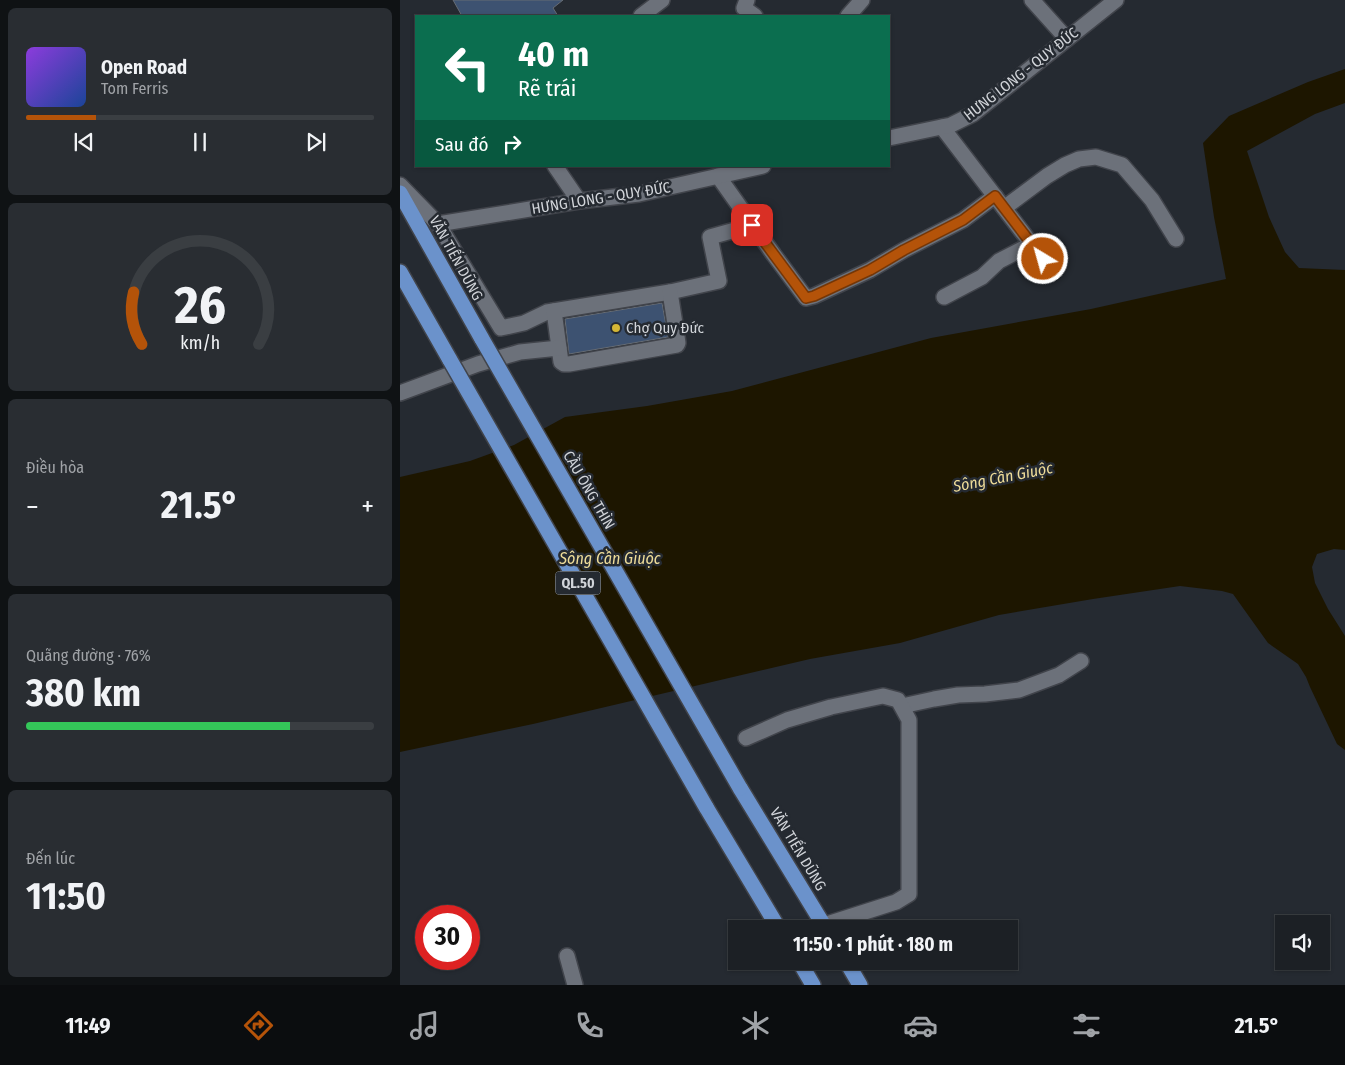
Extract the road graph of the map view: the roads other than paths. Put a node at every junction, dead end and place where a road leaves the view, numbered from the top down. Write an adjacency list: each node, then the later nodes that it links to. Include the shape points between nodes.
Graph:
1 (662, 0): 5 (street)
2 (862, 0): 6 (street)
3 (1032, 0): 7 (street)
4 (1116, 0): 7 (street, HƯNG LONG - QUY ĐỨC)
5 (642, 15)
6 (849, 15)
7 (1067, 39): 8 (street, HƯNG LONG - QUY ĐỨC, via 973,114)
8 (942, 127): 9 (street, HƯNG LONG - QUY ĐỨC); 16 (street)
9 (890, 138)
10 (556, 167): 15 (street)
11 (758, 167): 12 (street, HƯNG LONG - QUY ĐỨC)
12 (718, 176): 15 (street, HƯNG LONG - QUY ĐỨC, via 639,194); 18 (street)
13 (400, 185): 17 (street)
14 (400, 193): 26 (highway, VĂN TIẾN DŨNG / QL.50)
15 (578, 201): 17 (street, HƯNG LONG - QUY ĐỨC)
16 (1000, 202): 18 (street, via 870,270 806,298); 19 (street, via 1065,165 1096,157 1122,165 1152,200); 20 (street)
17 (438, 224): 25 (street, via 501,328 524,323)
18 (752, 225): 23 (street, via 710,237 719,280)
19 (1176, 239)
20 (1032, 244): 21 (street); 24 (street)
21 (1043, 259)
22 (400, 272): 33 (highway, QL.50, bridge)
23 (670, 292): 25 (street); 27 (street, via 677,345 564,364)
24 (944, 297)
25 (554, 310): 27 (street)
26 (482, 339): 32 (highway, CẦU ÔNG THÌN / QL.50, bridge)
27 (559, 348): 28 (street, via 520,352 478,364)
28 (400, 394)
29 (1081, 661): 30 (street, via 1059,675 1018,690 958,695)
30 (902, 706): 31 (street, via 898,700 883,696 787,720); 35 (street, via 909,720 909,894 896,902)
31 (746, 738)
32 (740, 788): 34 (highway, VĂN TIẾN DŨNG / QL.50)
33 (774, 920)
34 (821, 920)
35 (845, 920)
36 (568, 956): 39 (street)
37 (804, 970): 40 (highway)
38 (851, 970): 41 (highway)
39 (575, 985)
40 (813, 985)
41 (860, 985)

